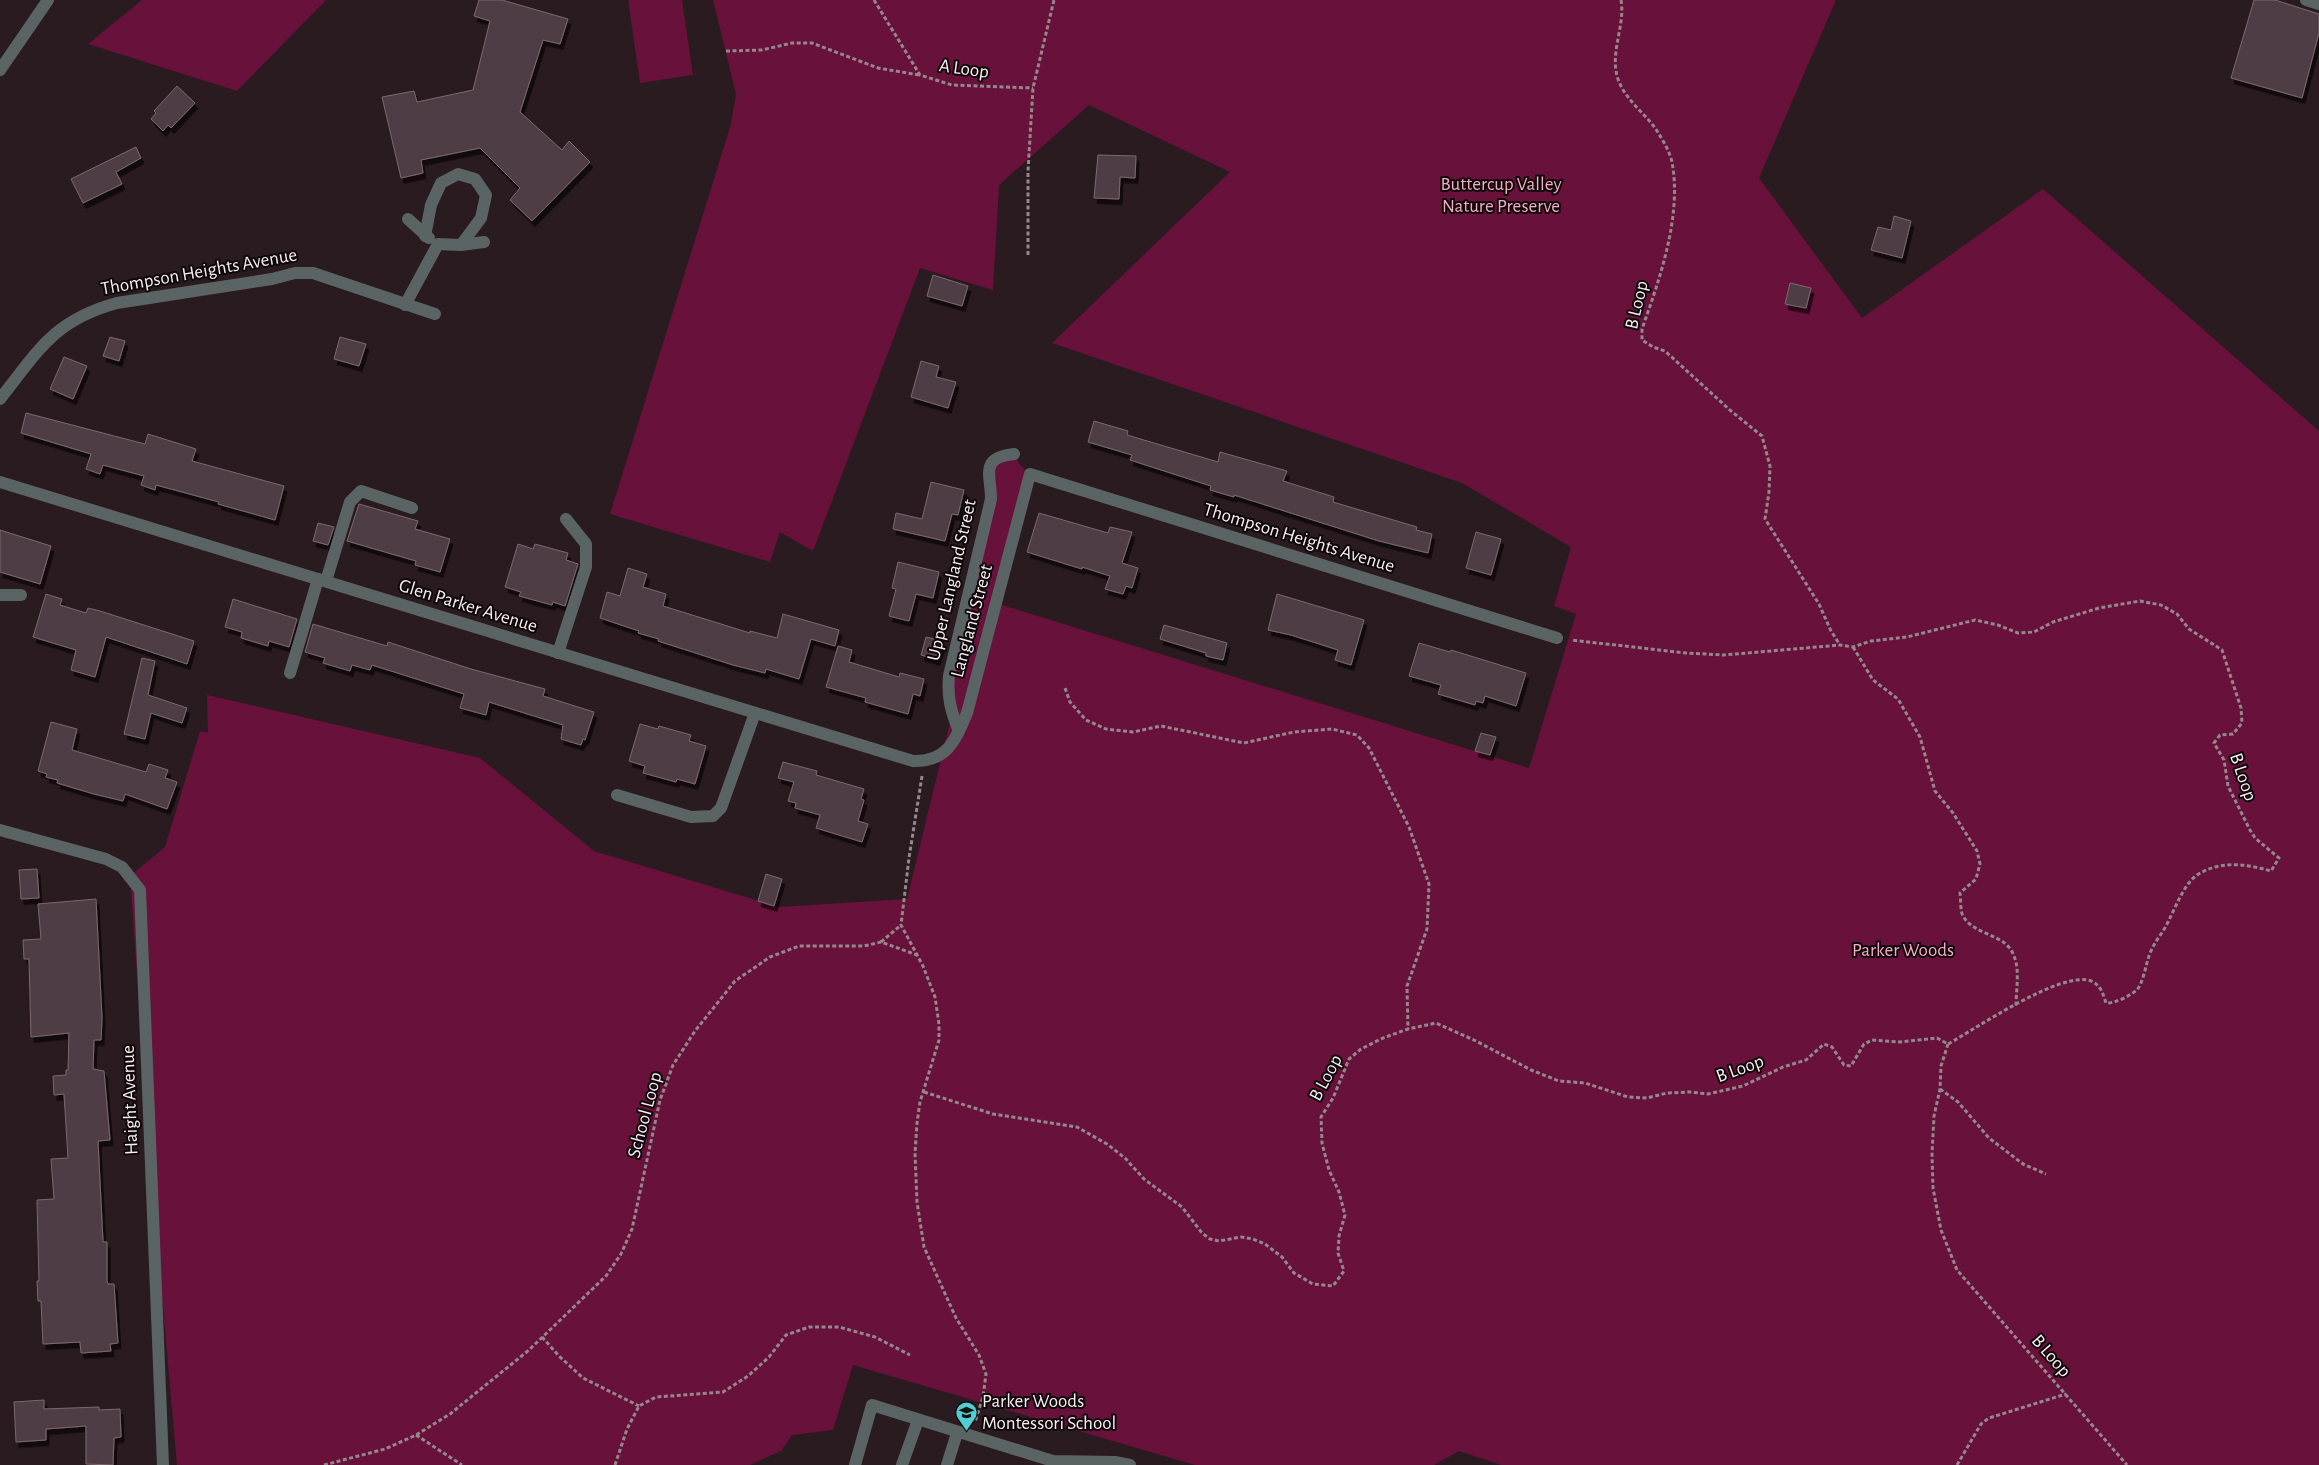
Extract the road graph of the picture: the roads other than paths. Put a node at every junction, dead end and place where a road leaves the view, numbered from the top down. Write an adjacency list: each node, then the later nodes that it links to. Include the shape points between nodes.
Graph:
1 (48, 0): 4 (street)
2 (2306, 0): 3 (street)
3 (2319, 4)
4 (0, 70)
5 (408, 219): 6 (street)
6 (425, 236): 8 (street); 9 (street, via 431,205 441,184 458,174 475,179 486,195 481,218)
7 (484, 242): 9 (street)
8 (438, 244): 9 (street); 10 (street)
9 (461, 245)
10 (405, 305): 11 (street, Thompson Heights Avenue); 12 (street, Thompson Heights Avenue, via 313,273 295,273 117,303 74,318 57,330)
11 (435, 314)
12 (0, 399)
13 (1014, 454): 25 (street, Upper Langland Street, via 998,456 989,465 991,499 949,676 947,694)
14 (1030, 474): 21 (street, Thompson Heights Avenue); 25 (street, Langland Street, via 967,713)
15 (0, 482): 18 (street, Glen Parker Avenue)
16 (412, 508): 18 (street, via 361,491 350,502)
17 (566, 520): 22 (street, via 586,544 586,567)
18 (322, 580): 22 (street, Glen Parker Avenue); 23 (street)
19 (0, 595): 20 (street)
20 (21, 595)
21 (1557, 638)
22 (558, 653): 24 (street, Glen Parker Avenue)
23 (290, 673)
24 (755, 713): 26 (street, Glen Parker Avenue); 27 (street, via 721,808 713,816 691,817)
25 (959, 731): 26 (street, Langland Street, via 946,751)
26 (924, 768)
27 (617, 795)
28 (0, 830): 31 (street, Haight Avenue, via 106,858 122,867 140,890)
29 (918, 1420): 30 (street); 32 (street, via 872,1405); 33 (street)
30 (957, 1433): 34 (street); 35 (street, via 1053,1461)
31 (163, 1465)
32 (855, 1465)
33 (902, 1465)
34 (947, 1465)
35 (1130, 1465)

